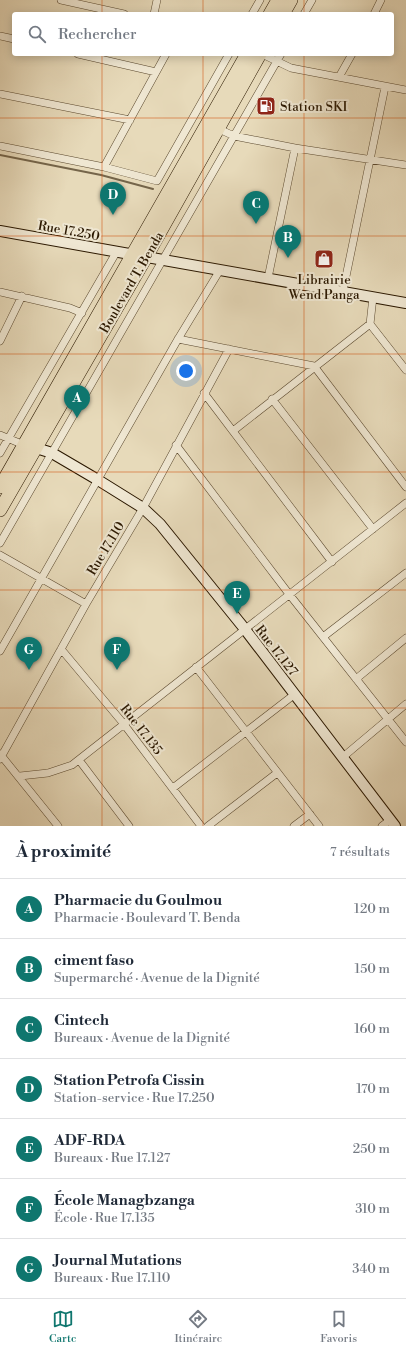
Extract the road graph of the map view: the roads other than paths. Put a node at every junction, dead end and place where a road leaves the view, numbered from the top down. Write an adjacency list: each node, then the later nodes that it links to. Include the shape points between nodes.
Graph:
1 (61, 0): 8 (street)
2 (157, 0): 10 (street)
3 (260, 0): 11 (street)
4 (278, 0): 12 (highway)
5 (291, 0): 13 (highway)
6 (312, 0): 14 (street)
7 (382, 0): 15 (street)
8 (71, 1): 9 (street)
9 (116, 12)
10 (154, 12)
11 (253, 12)
12 (271, 12)
13 (284, 12)
14 (305, 12)
15 (375, 12)
16 (0, 36): 17 (street)
17 (12, 39)
18 (87, 56): 27 (street)
19 (165, 56): 27 (street)
20 (227, 56): 39 (street, via 157,181)
21 (246, 56): 42 (highway, Boulevard T. Benda)
22 (260, 56): 33 (highway, Boulevard T. Benda)
23 (265, 56): 26 (street)
24 (280, 56): 26 (street)
25 (351, 56): 28 (street)
26 (276, 61): 28 (street, via 292,68); 34 (street)
27 (156, 72): 32 (street)
28 (339, 77): 29 (street)
29 (385, 87): 30 (street); 37 (street)
30 (406, 90)
31 (0, 94): 32 (street)
32 (130, 120): 39 (street)
33 (219, 129): 34 (street); 43 (highway, Boulevard T. Benda)
34 (234, 136): 36 (street); 44 (street)
35 (0, 146): 39 (street)
36 (295, 148): 37 (street); 46 (street)
37 (370, 160): 38 (street); 48 (street)
38 (406, 165)
39 (104, 167)
40 (0, 231): 41 (street, Rue 17.250)
41 (117, 251): 42 (street, Rue 17.250); 52 (street)
42 (133, 254): 43 (street, Rue 17.250); 64 (highway, Boulevard T. Benda)
43 (146, 256): 44 (street, Rue 17.250); 66 (highway, Boulevard T. Benda)
44 (163, 259): 45 (street, Rue 17.250); 68 (street)
45 (220, 270): 46 (street, Rue 17.250); 54 (street)
46 (268, 278): 48 (street, Rue 17.250)
47 (0, 292): 49 (street)
48 (343, 292): 50 (street, Rue 17.250)
49 (22, 296): 52 (street); 55 (street)
50 (373, 297): 51 (street, Rue 17.250); 53 (street)
51 (406, 303)
52 (82, 313): 63 (street)
53 (370, 324): 57 (street); 58 (street)
54 (178, 339): 56 (street); 69 (street)
55 (0, 341)
56 (229, 349): 57 (street); 59 (street, Rue 17.110)
57 (314, 366): 60 (street); 71 (street)
58 (406, 370)
59 (204, 393): 61 (street); 65 (street, Rue 17.110)
60 (272, 400): 61 (street); 75 (street)
61 (233, 431): 78 (street)
62 (0, 435): 63 (street)
63 (7, 439): 64 (street); 67 (street)
64 (24, 444): 66 (street, Rue 17.127); 70 (highway, Boulevard T. Benda)
65 (176, 445): 73 (street, Rue 17.110); 81 (street)
66 (37, 447): 68 (street, Rue 17.127); 74 (highway, Boulevard T. Benda)
67 (0, 453)
68 (52, 453): 69 (street, Rue 17.127); 76 (street)
69 (98, 480): 73 (street, Rue 17.127); 80 (street)
70 (0, 487)
71 (406, 488)
72 (406, 503): 75 (street)
73 (143, 508): 82 (street, Rue 17.110); 83 (street, Rue 17.127, via 175,540)
74 (0, 510)
75 (374, 529): 78 (street)
76 (0, 543)
77 (0, 555): 80 (street)
78 (332, 562): 81 (street)
79 (406, 573): 84 (street)
80 (41, 579): 82 (street); 87 (street)
81 (289, 594): 83 (street); 84 (street)
82 (86, 604): 86 (street, Rue 17.110)
83 (244, 628): 88 (street); 90 (street, Rue 17.127)
84 (323, 637): 89 (street)
85 (406, 638): 89 (street)
86 (61, 649): 93 (street, Rue 17.135); 96 (street, Rue 17.110)
87 (0, 651)
88 (196, 667): 93 (street); 94 (street)
89 (356, 679): 92 (street)
90 (295, 694): 94 (street); 97 (street, Rue 17.127)
91 (406, 704): 92 (street)
92 (387, 719): 95 (street); 97 (street)
93 (123, 723): 98 (street); 101 (street, Rue 17.135)
94 (246, 732): 99 (street); 101 (street)
95 (406, 742)
96 (1, 756): 100 (street)
97 (342, 757): 103 (street, Rue 17.127)
98 (79, 760): 100 (street, via 64,769); 105 (street)
99 (277, 773): 102 (street); 107 (street)
100 (20, 776): 104 (street)
101 (173, 788): 106 (street, Rue 17.135)
102 (310, 814): 108 (street); 109 (street)
103 (393, 823): 110 (street)
104 (58, 826)
105 (129, 826)
106 (201, 826)
107 (208, 826)
108 (294, 826)
109 (319, 826)
110 (382, 826)

